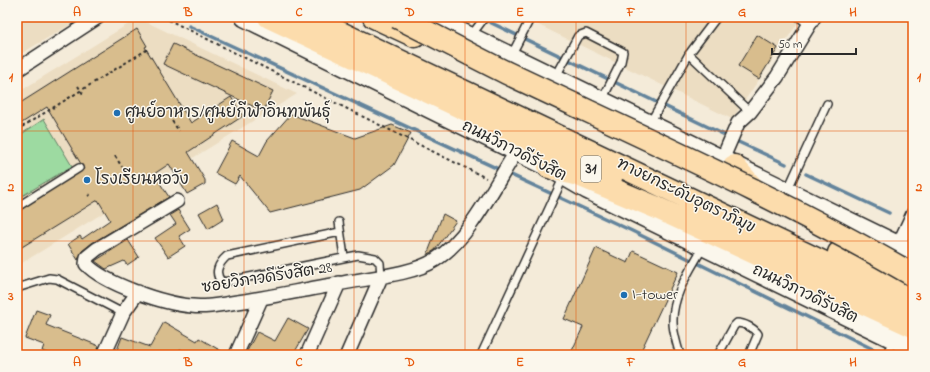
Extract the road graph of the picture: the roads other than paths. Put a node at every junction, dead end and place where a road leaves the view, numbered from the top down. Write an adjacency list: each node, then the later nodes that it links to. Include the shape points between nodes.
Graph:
1 (245, 17): 22 (main road, ถนนวิภาวดีรังสิต)
2 (269, 17): 45 (highway, ถนนวิภาวดีรังสิต / 31)
3 (307, 17): 43 (highway, ทางยกระดับอุตราภิมุข / 31)
4 (341, 17): 39 (highway, ทางยกระดับอุตราภิมุข / 31)
5 (374, 17): 29 (highway)
6 (397, 17): 36 (highway, bridge, via 507,73 672,149)
7 (429, 17): 13 (main road)
8 (485, 17): 13 (lane)
9 (531, 17): 15 (lane)
10 (717, 17): 14 (lane)
11 (93, 19): 16 (street)
12 (807, 20): 20 (street, via 777,77)
13 (475, 30): 15 (main road)
14 (689, 54): 20 (lane); 21 (lane)
15 (511, 57): 17 (main road)
16 (17, 70)
17 (555, 78): 18 (main road); 18 (lane, via 578,36 586,33 622,52 621,62)
18 (601, 101): 21 (main road)
19 (827, 104): 26 (lane)
20 (750, 112): 23 (street, via 738,123)
21 (649, 124): 23 (main road)
22 (516, 152): 25 (main road, ถนนวิภาวดีรังสิต); 37 (street, ซอยวิภาวดีรังสิต 28, via 469,225 445,254 428,264)
23 (728, 157): 26 (main road); 29 (highway)
24 (79, 168): 28 (lane)
25 (556, 172): 33 (highway, via 601,184); 53 (lane)
26 (787, 191): 34 (main road)
27 (177, 202): 41 (street, ซอยวิภาวดีรังสิต 28, via 87,257 86,264 92,270)
28 (18, 203)
29 (766, 203): 36 (highway)
30 (913, 214): 34 (street)
31 (339, 222): 32 (lane)
32 (340, 232): 35 (lane); 35 (lane, via 227,256 217,270 222,282 301,268)
33 (703, 237): 46 (highway); 47 (main road, ถนนวิภาวดีรังสิต); 54 (lane, via 675,305 673,323)
34 (906, 250)
35 (344, 257): 37 (lane, via 358,255 375,258 380,263)
36 (913, 274)
37 (381, 276): 38 (street, ซอยวิภาวดีรังสิต 28); 52 (street)
38 (339, 283): 42 (street, ซอยวิภาวดีรังสิต 28); 51 (street)
39 (913, 286)
40 (17, 288): 44 (lane, via 49,278 57,279)
41 (138, 292): 42 (street, ซอยวิภาวดีรังสิต 28, via 191,306); 44 (street)
42 (261, 299): 50 (street)
43 (913, 305)
44 (123, 313): 49 (street)
45 (913, 320)
46 (913, 326)
47 (890, 347): 48 (main road, ถนนวิภาวดีรังสิต)
48 (913, 348)
49 (104, 355)
50 (236, 355)
51 (306, 355)
52 (347, 355)
53 (481, 355)
54 (680, 355)
55 (718, 355): 56 (lane, via 734,326 741,323 758,334)
56 (750, 355)

